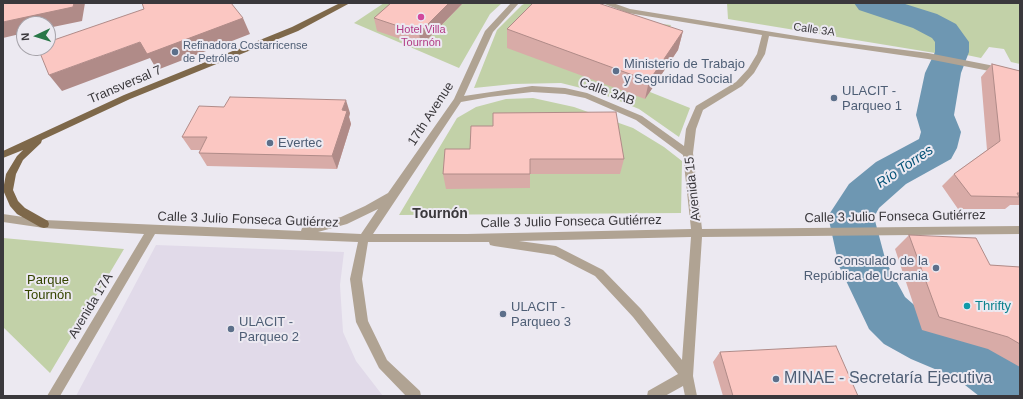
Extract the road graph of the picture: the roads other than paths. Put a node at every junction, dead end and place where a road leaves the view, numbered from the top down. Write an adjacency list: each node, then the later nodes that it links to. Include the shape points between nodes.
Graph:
1 (346, 3): 7 (main road, Transversal 7, via 295,29 127,97)
2 (515, 3): 6 (street, 17th Avenue, via 489,31)
3 (606, 3): 4 (street, Calle 3A, via 628,11)
4 (766, 33): 5 (street, Calle 3A, via 928,56); 8 (street, Avenida 15, via 761,54 751,71 739,84 699,108 691,129)
5 (1020, 74)
6 (458, 100): 8 (street, Calle 3AB, via 532,89 565,91 587,96 639,118); 10 (street, 17th Avenue)
7 (55, 130): 9 (main road, Transversal 7); 12 (main road, via 20,158 11,174 8,190 21,211)
8 (688, 153): 15 (street, Avenida 15)
9 (3, 155)
10 (392, 195): 16 (street, via 343,221 315,230); 17 (street, 17th Avenue)
11 (3, 218): 12 (street, Calle 3 Julio Fonseca Gutiérrez)
12 (44, 224): 13 (street, Calle 3 Julio Fonseca Gutiérrez)
13 (152, 230): 16 (street, Calle 3 Julio Fonseca Gutiérrez); 20 (street, Avenida 17A)
14 (1020, 230): 15 (street, Calle 3 Julio Fonseca Gutiérrez)
15 (697, 233): 18 (street, Calle 3 Julio Fonseca Gutiérrez); 19 (street, Avenida 15)
16 (286, 234): 17 (street, Calle 3 Julio Fonseca Gutiérrez)
17 (364, 238): 18 (street, Calle 3 Julio Fonseca Gutiérrez); 21 (street, via 356,279 362,322 383,364)
18 (467, 238): 19 (street, Avenida 15, via 556,252 599,274 637,313)
19 (687, 376): 22 (street); 23 (street, Avenida 15)
20 (53, 396)
21 (415, 396)
22 (653, 396)
23 (691, 396)

